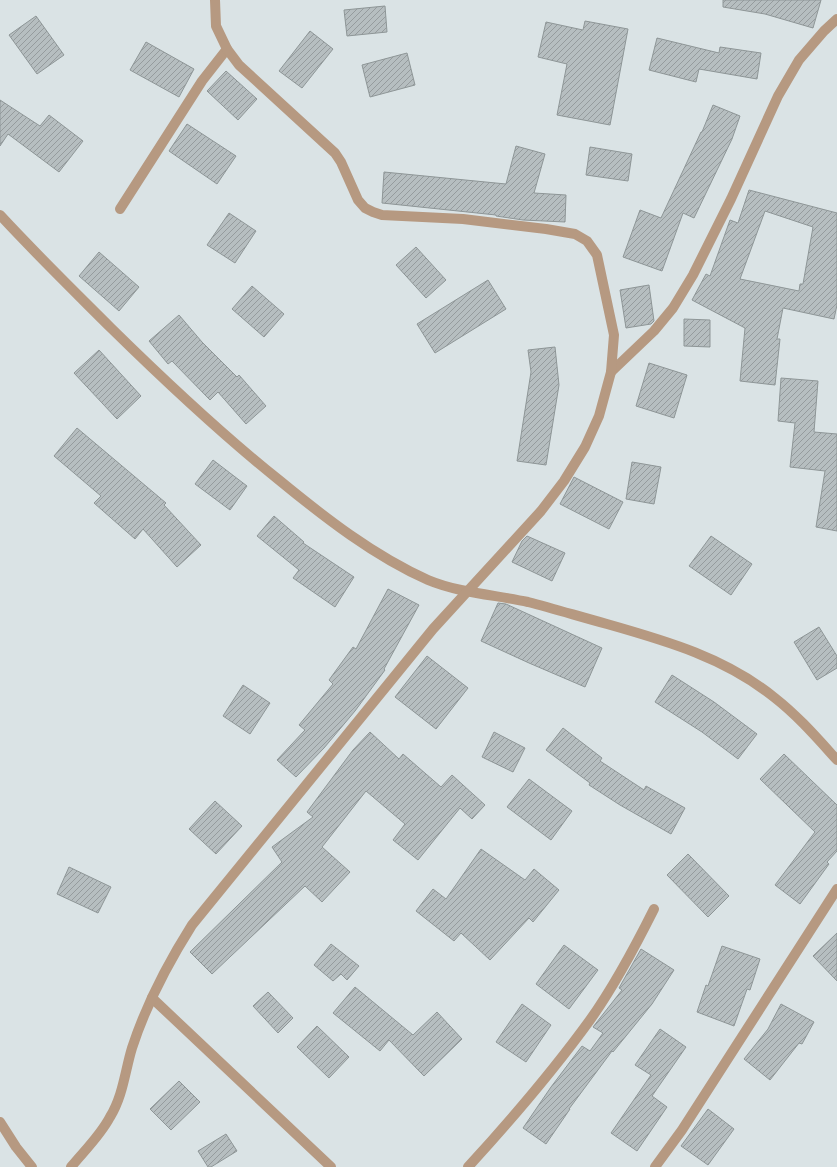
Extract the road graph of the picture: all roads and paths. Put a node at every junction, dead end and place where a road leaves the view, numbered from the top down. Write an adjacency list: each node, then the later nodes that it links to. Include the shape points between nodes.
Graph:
1 (215, 0): 3 (street, via 216,26)
2 (837, 19): 6 (street, via 799,60 778,96 700,261 672,308 654,331)
3 (227, 49): 4 (street, via 202,80); 6 (street, via 240,65 335,153 364,208 382,214 463,219 546,229 575,234 587,241 597,255 614,335)
4 (120, 209)
5 (0, 215): 7 (street, via 182,396 235,445 313,508 349,534 429,580)
6 (611, 372): 7 (street, via 599,416 585,447 564,481 541,511)
7 (467, 591): 8 (street, via 526,602 679,645 707,657 742,674 775,697); 11 (street, via 428,634 192,925)
8 (837, 760)
9 (837, 889): 17 (street, via 682,1130)
10 (654, 909): 16 (street, via 635,948 591,1018 557,1064)
11 (152, 998): 14 (street, via 132,1048 120,1096 111,1116 98,1136); 15 (street)
12 (0, 1122): 13 (street)
13 (32, 1167)
14 (70, 1167)
15 (331, 1167)
16 (468, 1167)
17 (655, 1167)

